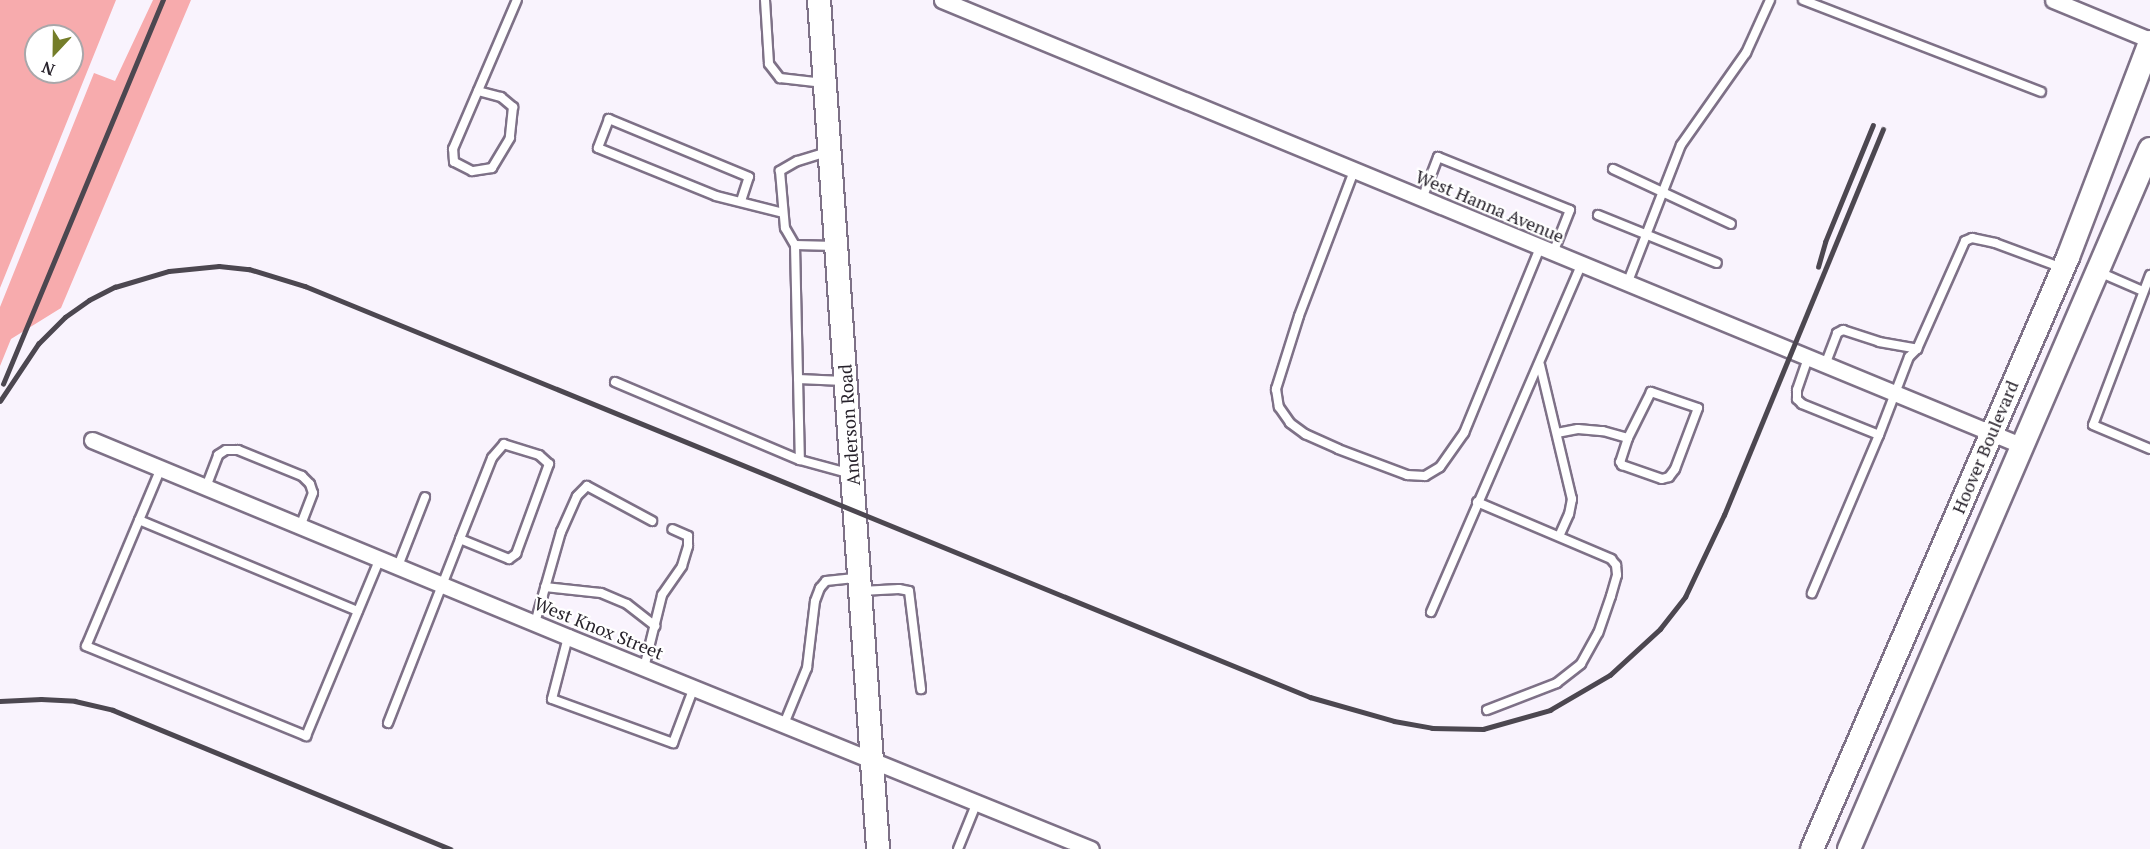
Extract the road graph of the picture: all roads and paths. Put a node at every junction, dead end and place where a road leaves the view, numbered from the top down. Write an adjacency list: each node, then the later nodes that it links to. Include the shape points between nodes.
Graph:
1 (517, 0): 10 (lane)
2 (765, 0): 9 (lane, via 769,64 780,78)
3 (819, 0): 9 (main road, Anderson Road)
4 (942, 0): 15 (street, West Hanna Avenue)
5 (1770, 0): 16 (lane, via 1746,52 1681,145)
6 (1803, 0): 11 (lane)
7 (2053, 0): 8 (street)
8 (2150, 41): 28 (main road, Hoover Boulevard)
9 (825, 83): 13 (main road, Anderson Road)
10 (478, 91): 10 (lane, via 453,149 454,162 472,171 492,168 510,138 513,107 501,98)
11 (2041, 92)
12 (2150, 149): 29 (main road, Hoover Boulevard)
13 (830, 151): 19 (lane, via 780,171); 24 (main road, Anderson Road)
14 (1613, 169): 16 (lane)
15 (1354, 171): 17 (street, West Hanna Avenue); 25 (lane, via 1276,389 1279,406 1290,423 1338,449 1407,475 1425,476 1440,467 1464,433)
16 (1663, 190): 21 (lane); 22 (lane)
17 (1422, 199): 25 (street, West Hanna Avenue); 25 (lane, via 1438,157 1570,210)
18 (741, 201): 18 (lane, via 716,196 598,148 609,119 749,177); 19 (lane)
19 (783, 213): 23 (lane, via 784,228)
20 (1598, 215): 22 (lane)
21 (1731, 224)
22 (1646, 234): 26 (lane); 31 (lane)
23 (795, 245): 24 (lane); 37 (lane)
24 (836, 246): 38 (main road, Anderson Road)
25 (1546, 250): 27 (street, West Hanna Avenue)
26 (1718, 263)
27 (1581, 265): 31 (street, West Hanna Avenue); 35 (lane)
28 (2063, 268): 33 (lane, via 1972,238 1965,242); 41 (main road, Hoover Boulevard)
29 (2098, 272): 32 (lane); 46 (main road, Hoover Boulevard)
30 (2150, 275): 32 (lane)
31 (1627, 284): 34 (street, West Hanna Avenue)
32 (2143, 291): 47 (lane, via 2093,425)
33 (1917, 349): 36 (lane, via 1844,330 1837,333); 40 (lane, via 1909,357)
34 (1808, 358): 36 (street, West Hanna Avenue); 43 (lane, via 1797,399)
35 (1540, 365): 42 (lane); 53 (lane)
36 (1825, 365): 40 (street, West Hanna Avenue)
37 (798, 379): 38 (lane); 48 (lane)
38 (846, 381): 50 (main road, Anderson Road)
39 (615, 382): 48 (lane)
40 (1896, 394): 41 (street, West Hanna Avenue); 43 (lane)
41 (1991, 432): 46 (street, West Hanna Avenue); 82 (main road, Hoover Boulevard)
42 (1557, 433): 44 (lane, via 1594,430); 58 (lane, via 1572,499)
43 (1879, 435): 65 (lane)
44 (1628, 438): 44 (lane, via 1651,392 1698,408 1669,477 1662,479 1622,465)
45 (92, 440): 49 (street, West Knox Street)
46 (2023, 446): 83 (main road, Hoover Boulevard)
47 (2150, 449)
48 (800, 460): 50 (lane)
49 (161, 468): 51 (street, West Knox Street); 54 (lane)
50 (852, 474): 63 (main road, Anderson Road)
51 (206, 487): 56 (street, West Knox Street); 56 (lane, via 218,455 226,450 238,450 291,471 302,476 313,493)
52 (425, 496): 61 (lane)
53 (1477, 502): 58 (lane); 67 (lane)
54 (140, 520): 66 (lane); 66 (lane, via 86,646 306,736)
55 (652, 521): 64 (lane, via 587,486 561,532)
56 (301, 525): 60 (street, West Knox Street)
57 (672, 529): 69 (lane, via 687,536 688,546 682,566 662,595)
58 (1560, 537): 74 (lane, via 1611,559 1616,565 1617,575 1598,633 1573,672 1538,692)
59 (460, 539): 59 (lane, via 509,559 516,554 549,464 540,455 504,444 492,458); 62 (lane)
60 (380, 558): 61 (street, West Knox Street); 66 (lane)
61 (398, 566): 62 (street, West Knox Street)
62 (441, 584): 68 (street, West Knox Street); 75 (lane)
63 (859, 584): 73 (lane, via 909,591); 76 (lane, via 826,581 820,588 807,668); 77 (main road, Anderson Road)
64 (544, 586): 68 (lane); 69 (lane, via 601,593 627,604)
65 (1812, 593)
66 (358, 611)
67 (1431, 612)
68 (535, 623): 70 (street, West Knox Street)
69 (656, 626): 71 (lane)
70 (568, 637): 71 (street, West Knox Street); 72 (lane, via 552,699 673,743)
71 (644, 668): 72 (street, West Knox Street)
72 (694, 687): 76 (street, West Knox Street)
73 (921, 689)
74 (1487, 710)
75 (388, 723)
76 (784, 724): 77 (street, West Knox Street)
77 (870, 758): 78 (street, West Knox Street); 79 (main road, Anderson Road)
78 (977, 802): 80 (lane); 81 (street, West Knox Street)
79 (878, 849)
80 (958, 849)
81 (1091, 849)
82 (1812, 849)
83 (1849, 849)

